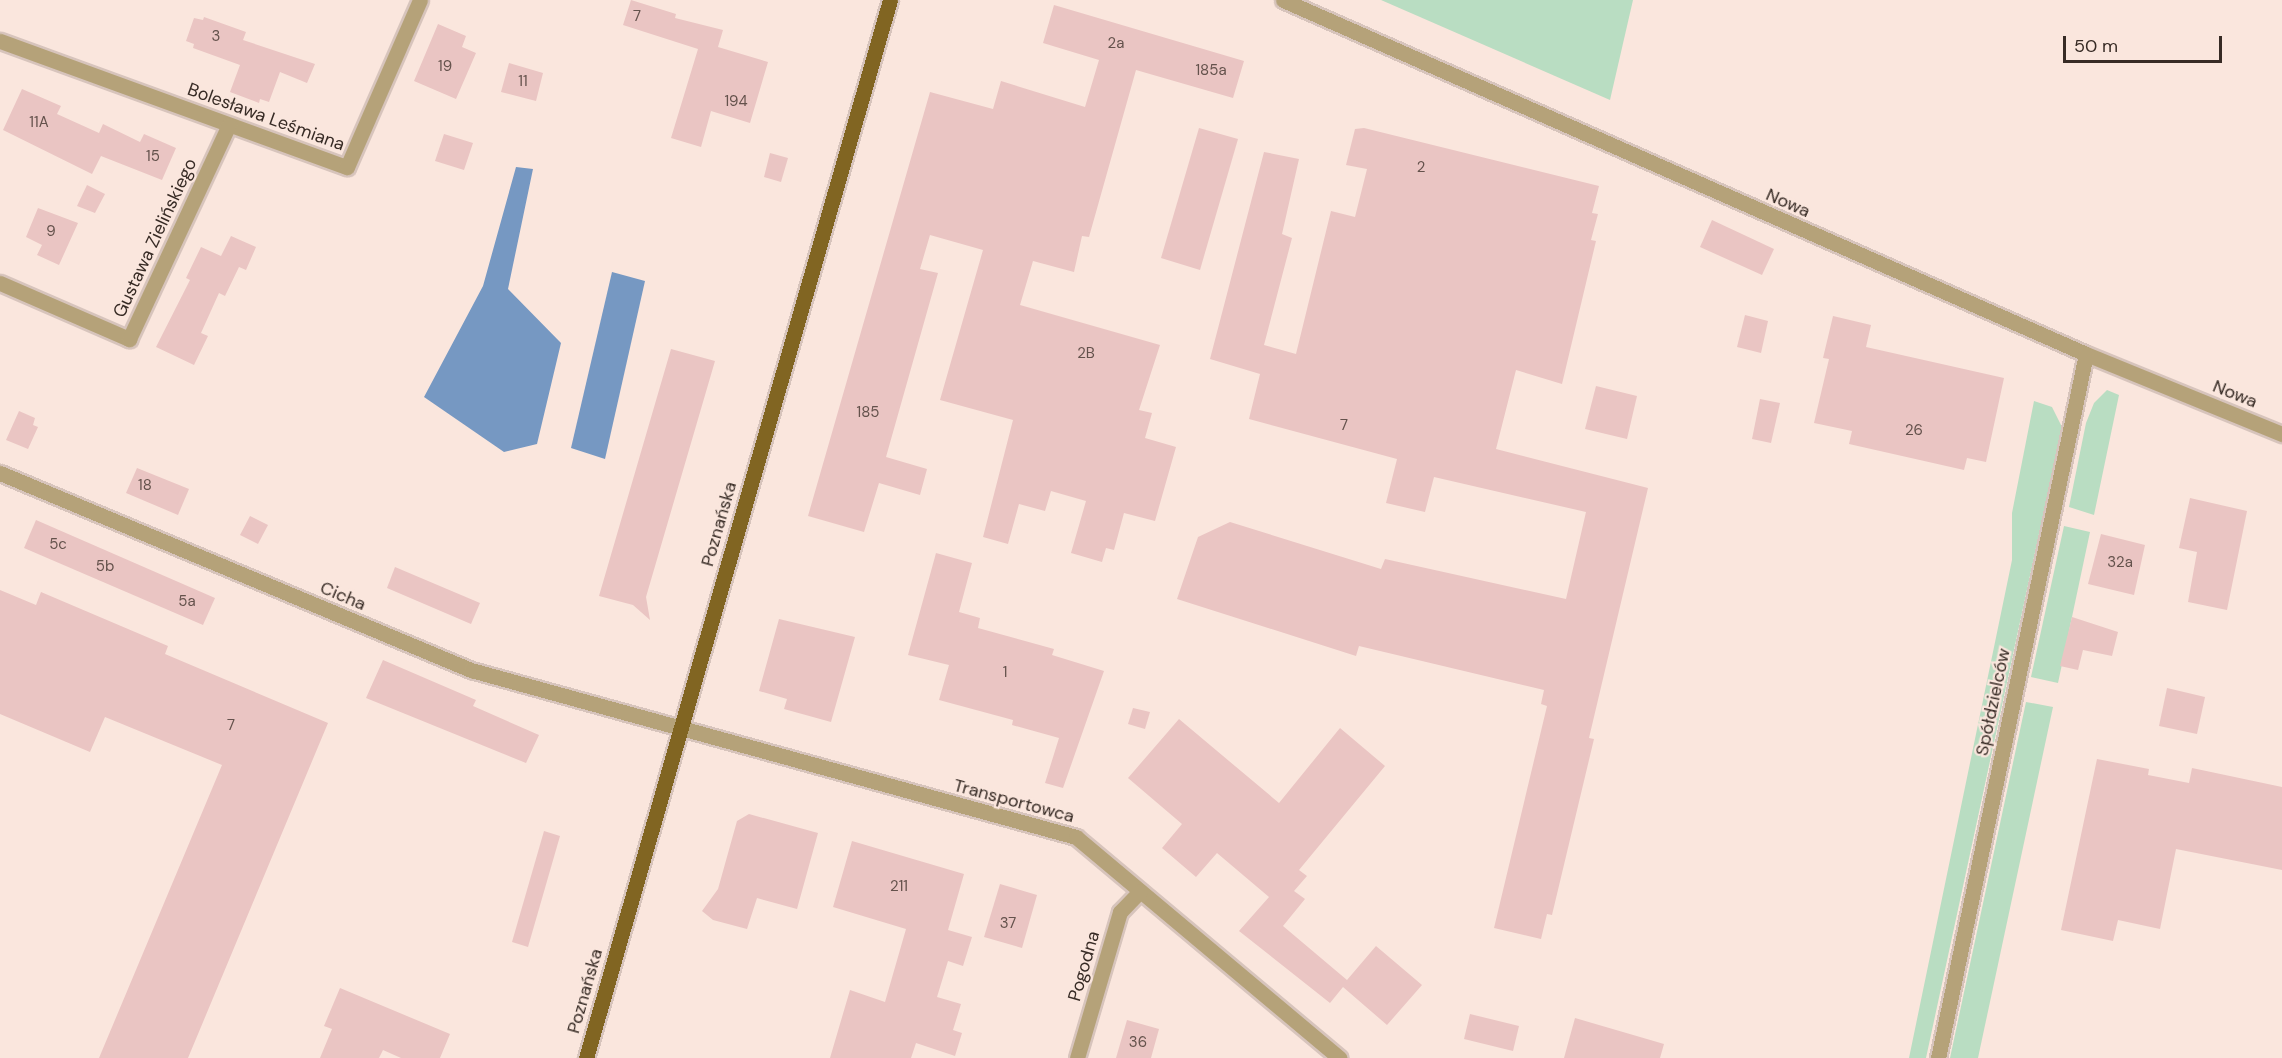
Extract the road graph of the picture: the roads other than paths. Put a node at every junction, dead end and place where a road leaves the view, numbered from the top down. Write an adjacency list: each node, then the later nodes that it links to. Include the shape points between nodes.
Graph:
1 (420, 0): 5 (street, Bolesława Leśmiana, via 347,166)
2 (890, 0): 10 (main road, Poznańska)
3 (1282, 0): 7 (street, Nowa)
4 (0, 41): 5 (street, Bolesława Leśmiana)
5 (229, 125): 6 (street, Gustawa Zielińskiego, via 129,339)
6 (0, 283)
7 (2086, 354): 8 (street, Nowa); 15 (street, Spółdzielców)
8 (2282, 434)
9 (0, 473): 10 (street, Cicha, via 471,670)
10 (680, 730): 11 (street, Transportowca, via 1076,837); 12 (main road, Poznańska)
11 (1140, 891): 13 (street, Pogodna, via 1120,912); 14 (street, Transportowca)
12 (586, 1058)
13 (1077, 1058)
14 (1339, 1058)
15 (1938, 1058)

